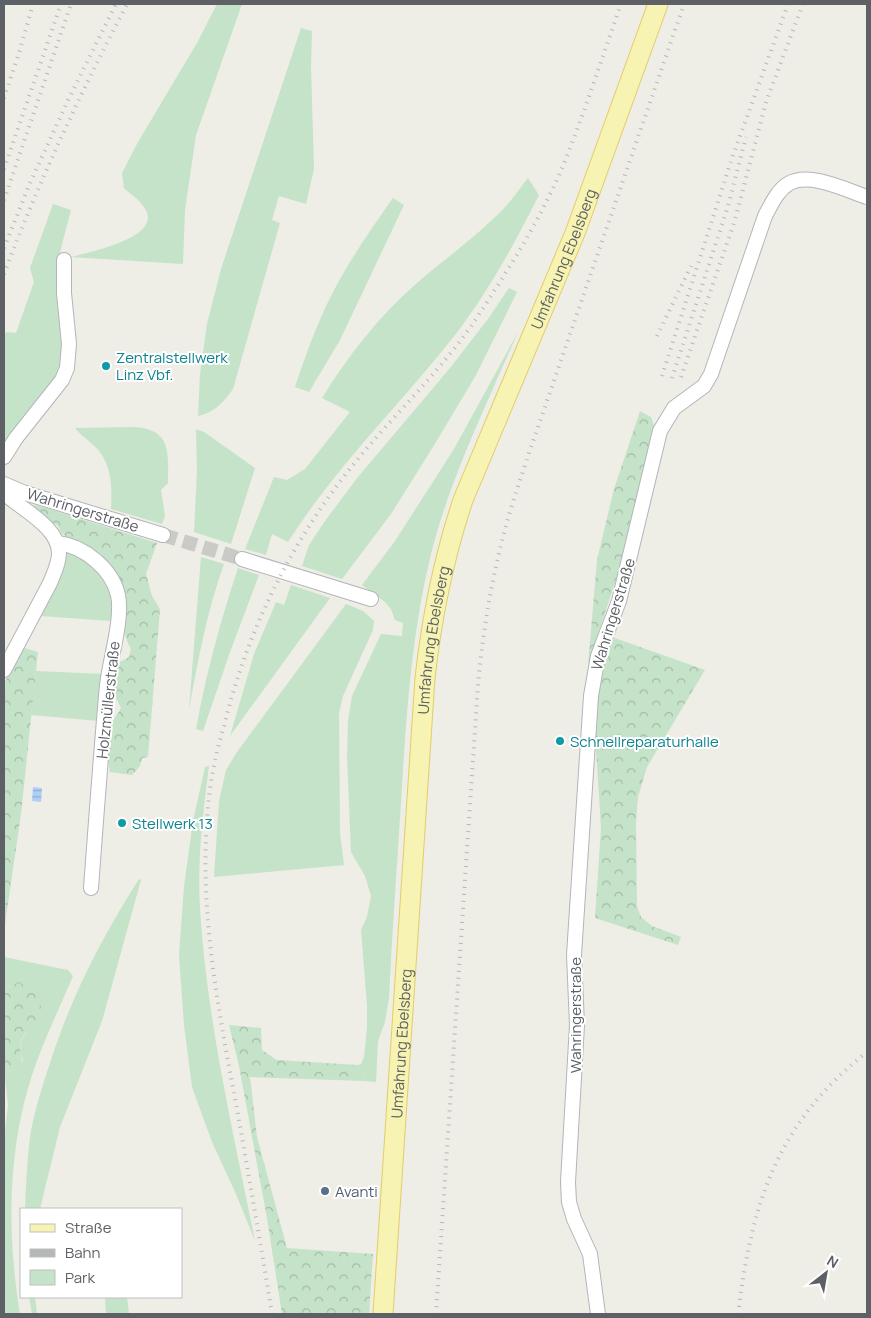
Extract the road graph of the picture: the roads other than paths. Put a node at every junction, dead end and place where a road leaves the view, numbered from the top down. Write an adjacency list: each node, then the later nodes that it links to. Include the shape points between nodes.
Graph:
1 (658, 4): 13 (main road, Umfahrung Ebelsberg, via 575,233 464,500 438,586 425,678)
2 (867, 197): 14 (street, Wahringerstraße, via 826,182 799,180 780,192 765,216 711,374 704,386 674,408 660,431 619,601 598,656 591,696 574,955 577,1025 568,1182 569,1202 590,1254)
3 (64, 260): 4 (street, via 69,344 67,368 62,380)
4 (4, 457)
5 (4, 484): 7 (street, Wahringerstraße)
6 (4, 492): 8 (street, Holzmüllerstraße, via 52,532)
7 (163, 535)
8 (58, 543): 11 (street, via 54,575); 12 (street, Holzmüllerstraße, via 70,544 102,566 118,595)
9 (242, 559): 10 (street)
10 (371, 599)
11 (4, 670)
12 (91, 888)
13 (383, 1314)
14 (598, 1314)

